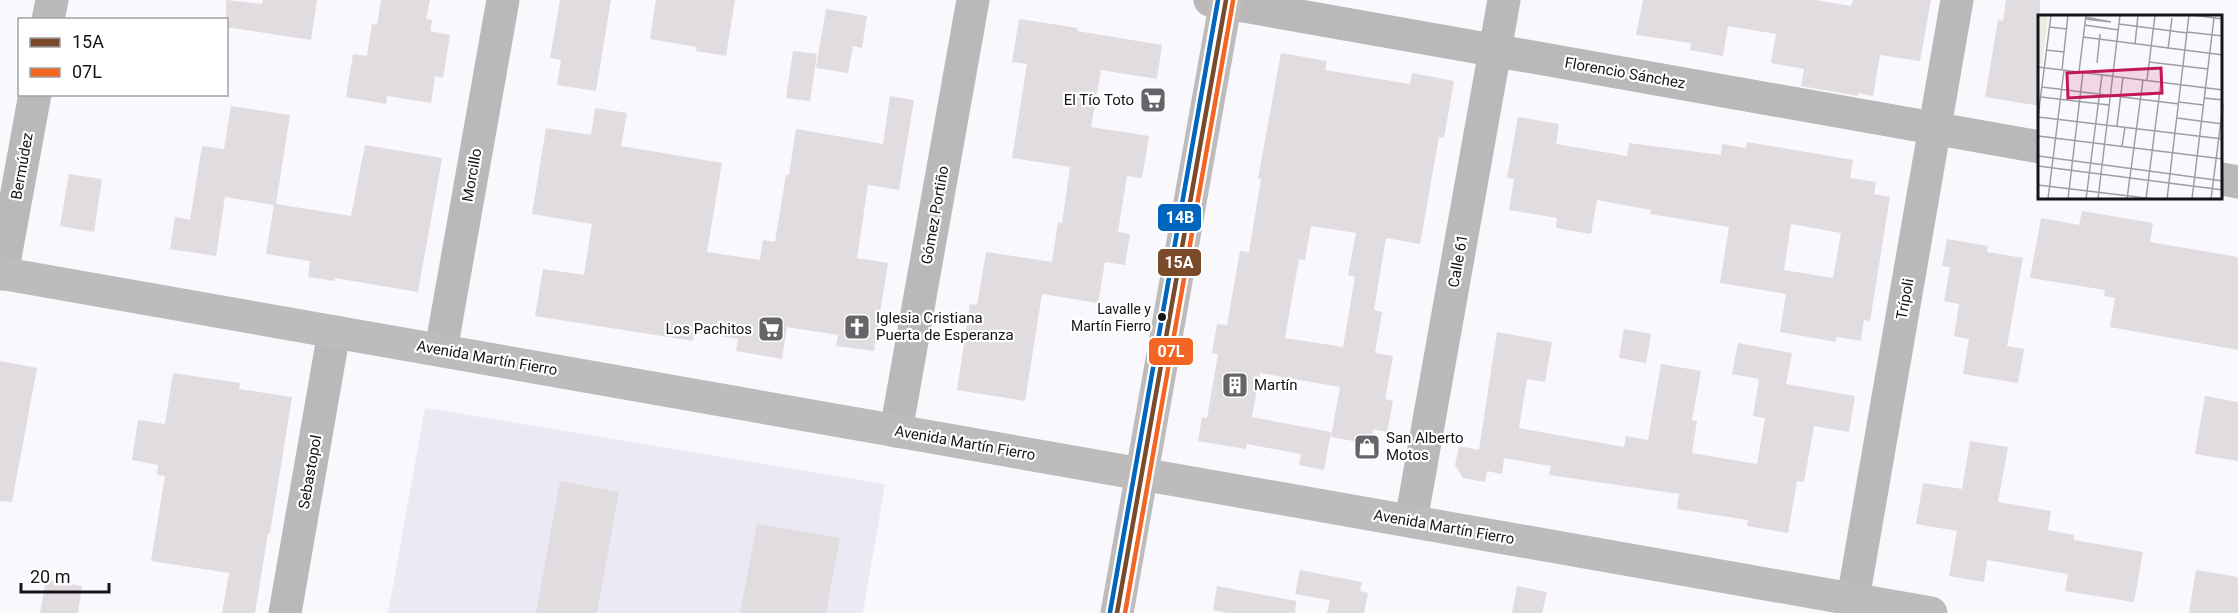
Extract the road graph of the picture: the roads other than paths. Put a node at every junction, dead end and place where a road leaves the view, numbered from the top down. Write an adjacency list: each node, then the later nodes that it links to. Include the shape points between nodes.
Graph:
1 (52, 0): 7 (street)
2 (503, 0): 16 (street, Morcillo)
3 (973, 0): 17 (street, Gómez Portiño)
4 (1504, 0): 8 (street, Calle 61)
5 (1958, 0): 10 (street, Trípoli)
6 (1221, 1): 8 (street, Florencio Sánchez); 18 (main road)
7 (48, 18)
8 (1495, 51): 10 (street, Florencio Sánchez); 19 (street, Calle 61)
9 (35, 96): 14 (street, Bermúdez)
10 (1935, 128): 11 (street, Florencio Sánchez); 20 (street, Trípoli)
11 (2038, 147)
12 (2223, 179): 13 (street)
13 (2238, 182)
14 (1, 273): 15 (main road, Avenida Martín Fierro)
15 (334, 332): 16 (main road, Avenida Martín Fierro); 21 (street, Sebastopol)
16 (441, 350): 17 (main road, Avenida Martín Fierro)
17 (896, 430): 18 (main road, Avenida Martín Fierro)
18 (1142, 474): 19 (main road, Avenida Martín Fierro); 22 (main road)
19 (1411, 521): 20 (main road, Avenida Martín Fierro)
20 (1854, 599): 23 (main road, Avenida Martín Fierro)
21 (285, 613)
22 (1117, 613)
23 (1931, 613)

